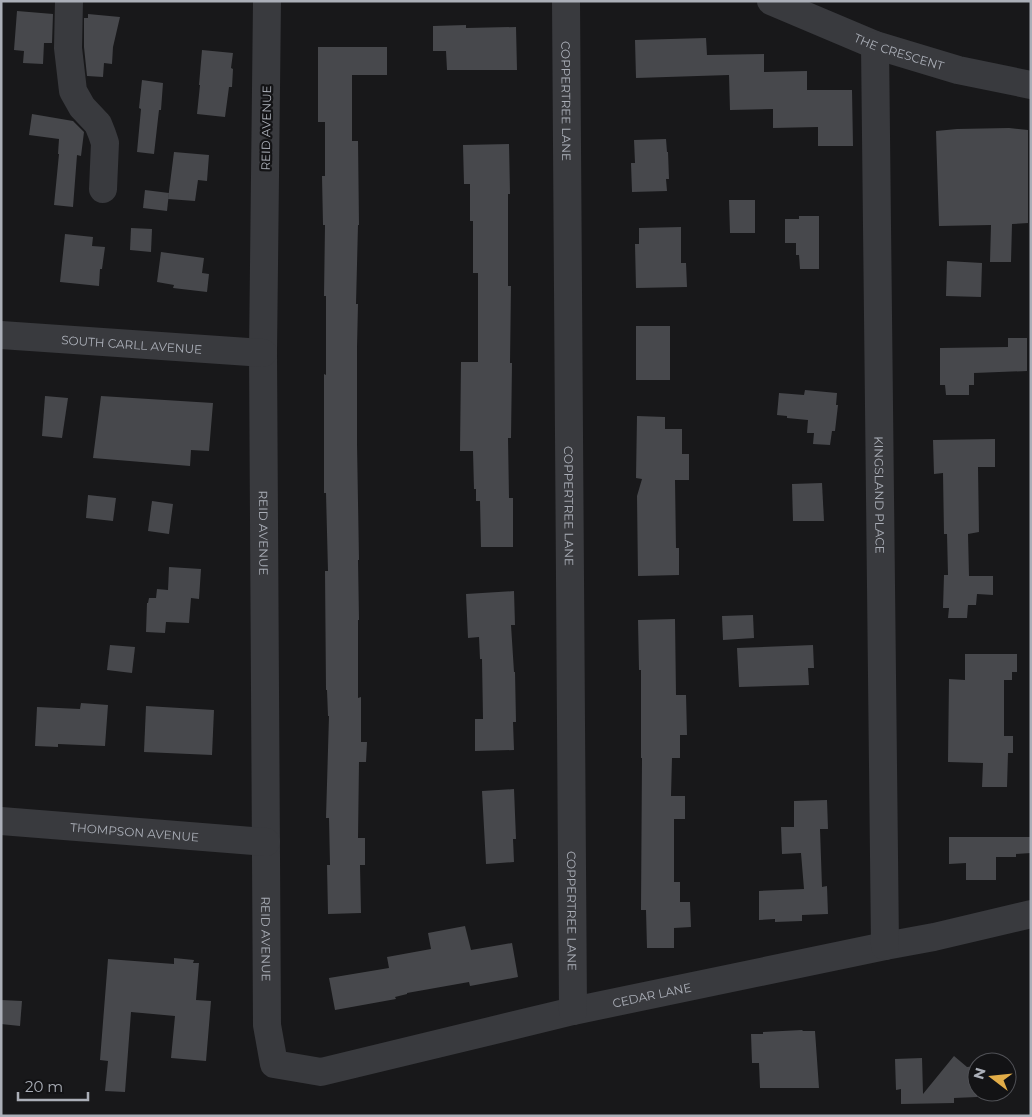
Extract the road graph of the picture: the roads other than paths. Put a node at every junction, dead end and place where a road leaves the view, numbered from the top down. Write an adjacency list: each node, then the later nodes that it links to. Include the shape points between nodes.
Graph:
1 (69, 1): 7 (street, via 71,81 73,91 98,124 105,143)
2 (267, 1): 9 (street, REID AVENUE)
3 (566, 1): 14 (street, COPPERTREE LANE)
4 (771, 1): 5 (street, THE CRESCENT)
5 (875, 45): 6 (street, THE CRESCENT, via 958,70); 13 (street, KINGSLAND PLACE)
6 (1031, 85)
7 (103, 189)
8 (1, 335): 9 (street, SOUTH CARLL AVENUE)
9 (263, 353): 11 (street, REID AVENUE)
10 (1, 821): 11 (street, THOMPSON AVENUE)
11 (266, 842): 15 (street, REID AVENUE, via 267,1025)
12 (1031, 914): 13 (street, CEDAR LANE)
13 (885, 946): 14 (street, CEDAR LANE)
14 (573, 1011): 15 (street, CEDAR LANE, via 320,1072)
15 (274, 1064)

